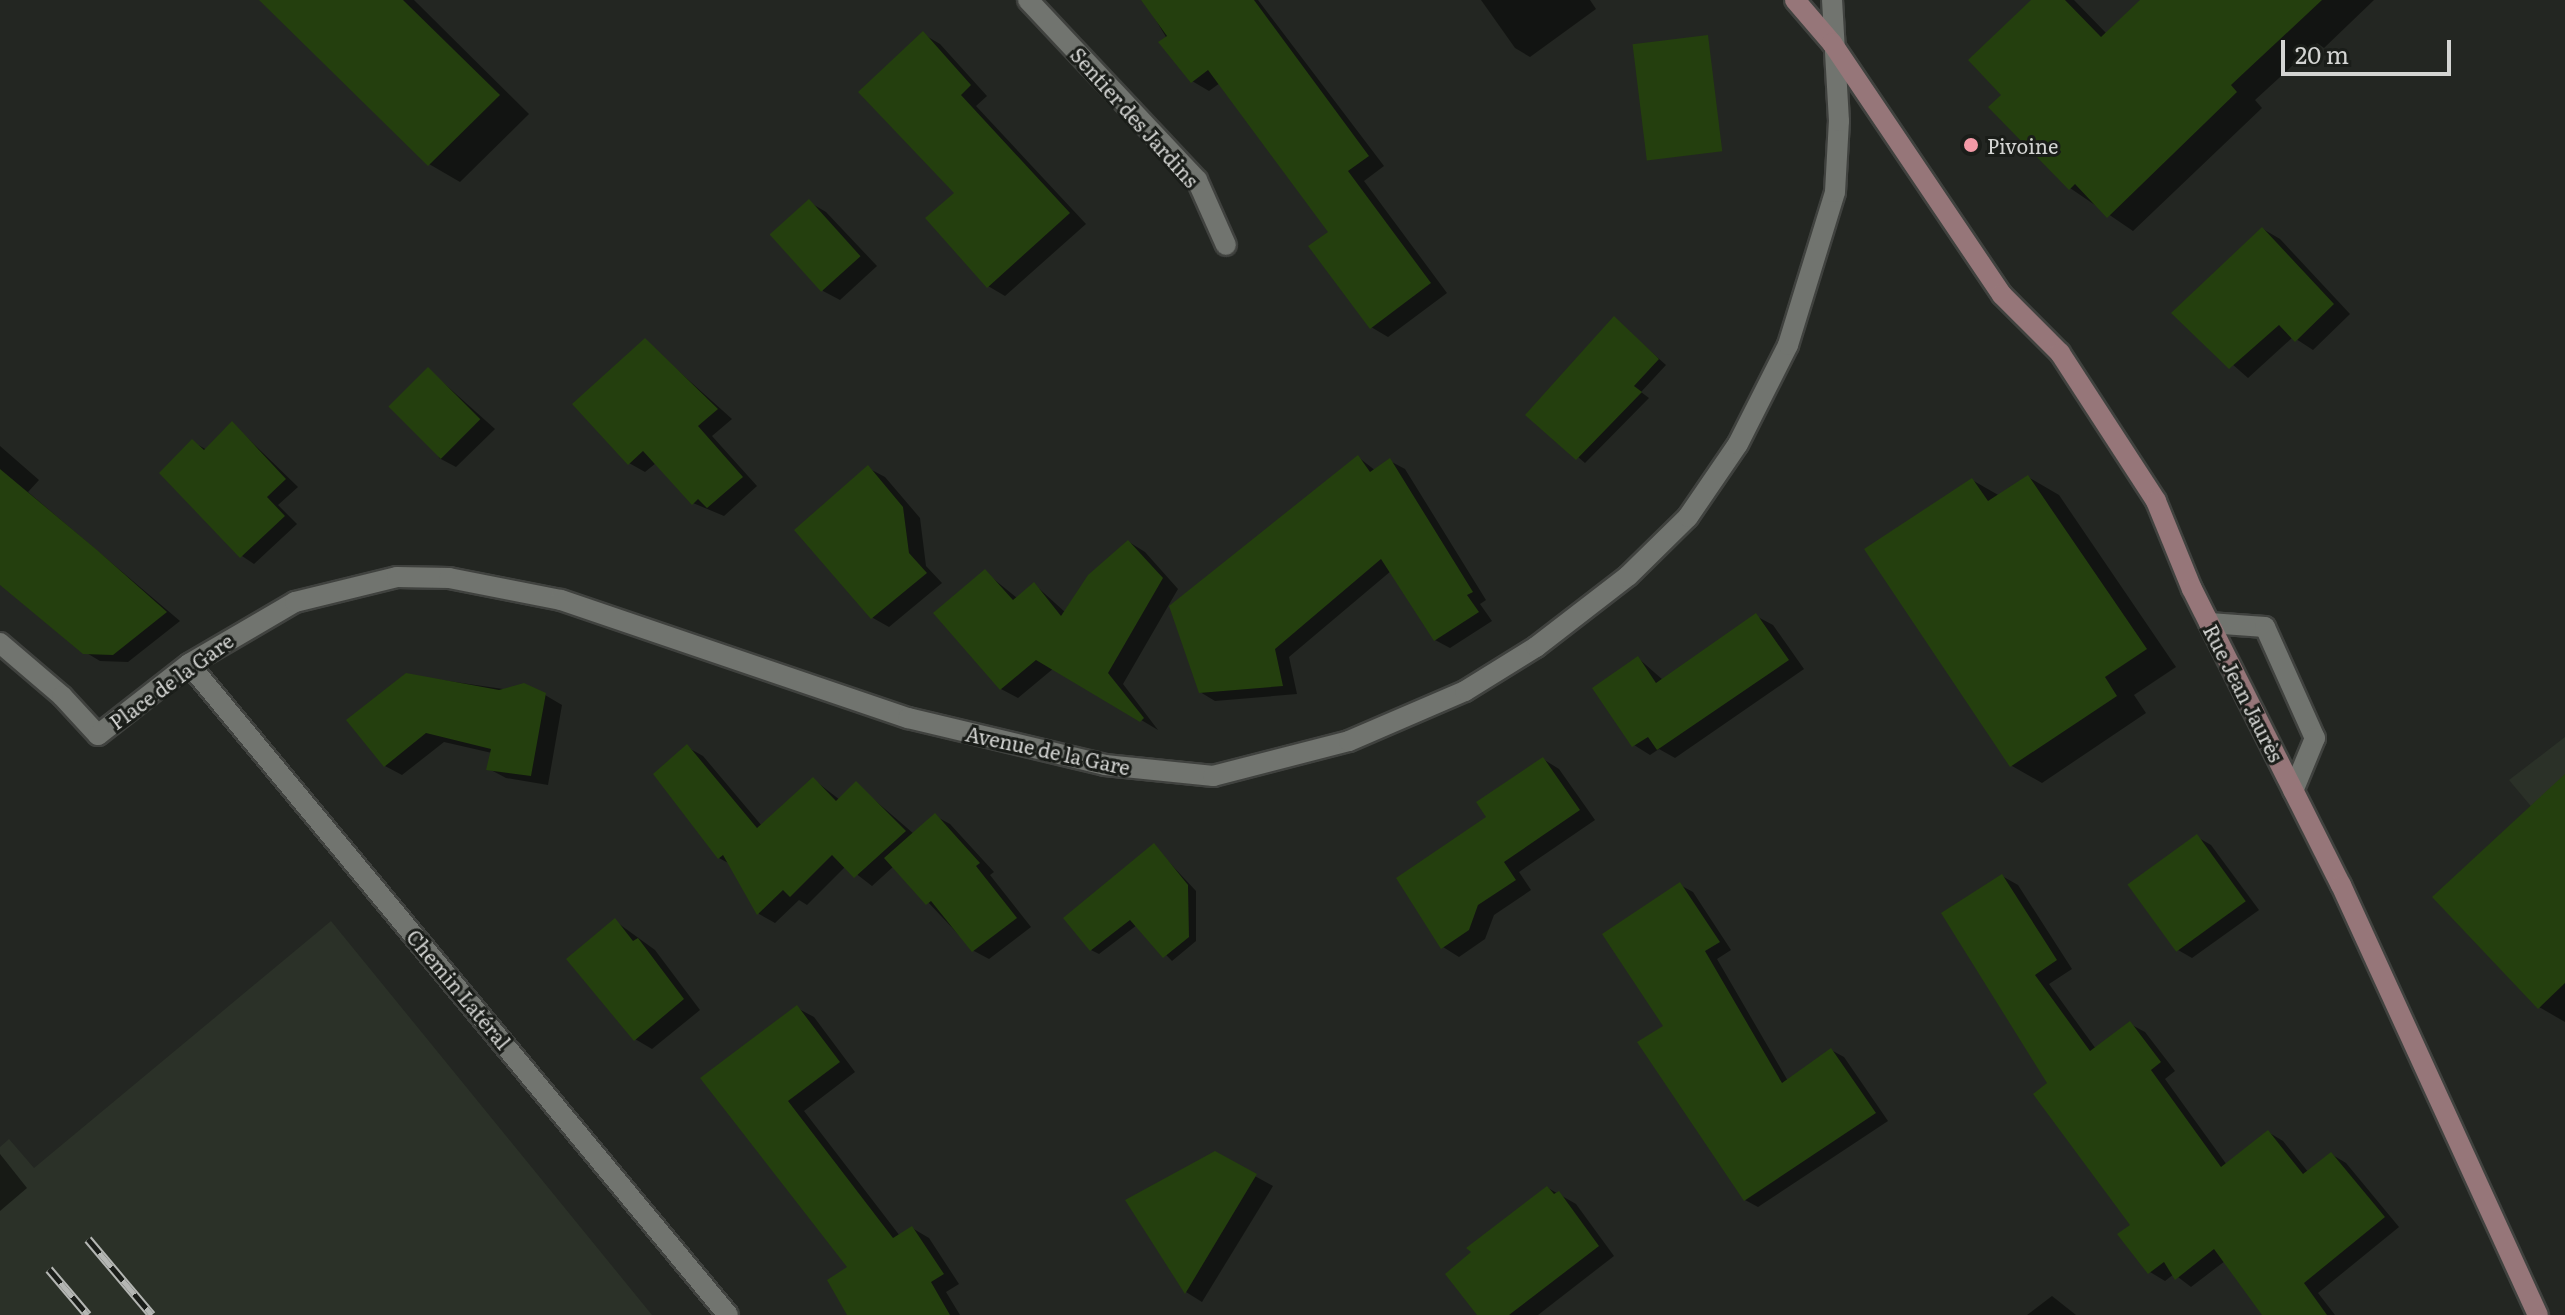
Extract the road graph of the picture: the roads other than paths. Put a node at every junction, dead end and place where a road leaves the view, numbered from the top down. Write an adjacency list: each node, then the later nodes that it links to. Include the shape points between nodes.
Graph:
1 (1028, 0): 5 (street, Sentier des Jardins, via 1197,180)
2 (1795, 0): 4 (main road, Rue Jean Jaurès)
3 (1832, 0): 4 (street, Avenue de la Gare)
4 (1832, 43): 6 (main road, Rue Jean Jaurès, via 2002,295 2060,353 2156,501); 7 (street, Avenue de la Gare, via 1839,121 1835,192 1823,243 1788,345 1738,444 1688,517 1628,576 1536,647 1465,691 1349,741 1213,776 1105,765 908,718 561,600 449,578 397,577 342,587 295,602)
5 (1226, 245)
6 (2209, 623): 10 (main road, Rue Jean Jaurès); 10 (street, via 2265,627 2315,738)
7 (245, 629): 9 (street, Place de la Gare)
8 (0, 643): 9 (street, Place de la Gare, via 98,735)
9 (189, 664): 11 (street, Chemin Latéral)
10 (2293, 791): 12 (main road, Rue Jean Jaurès)
11 (728, 1315)
12 (2538, 1315)

